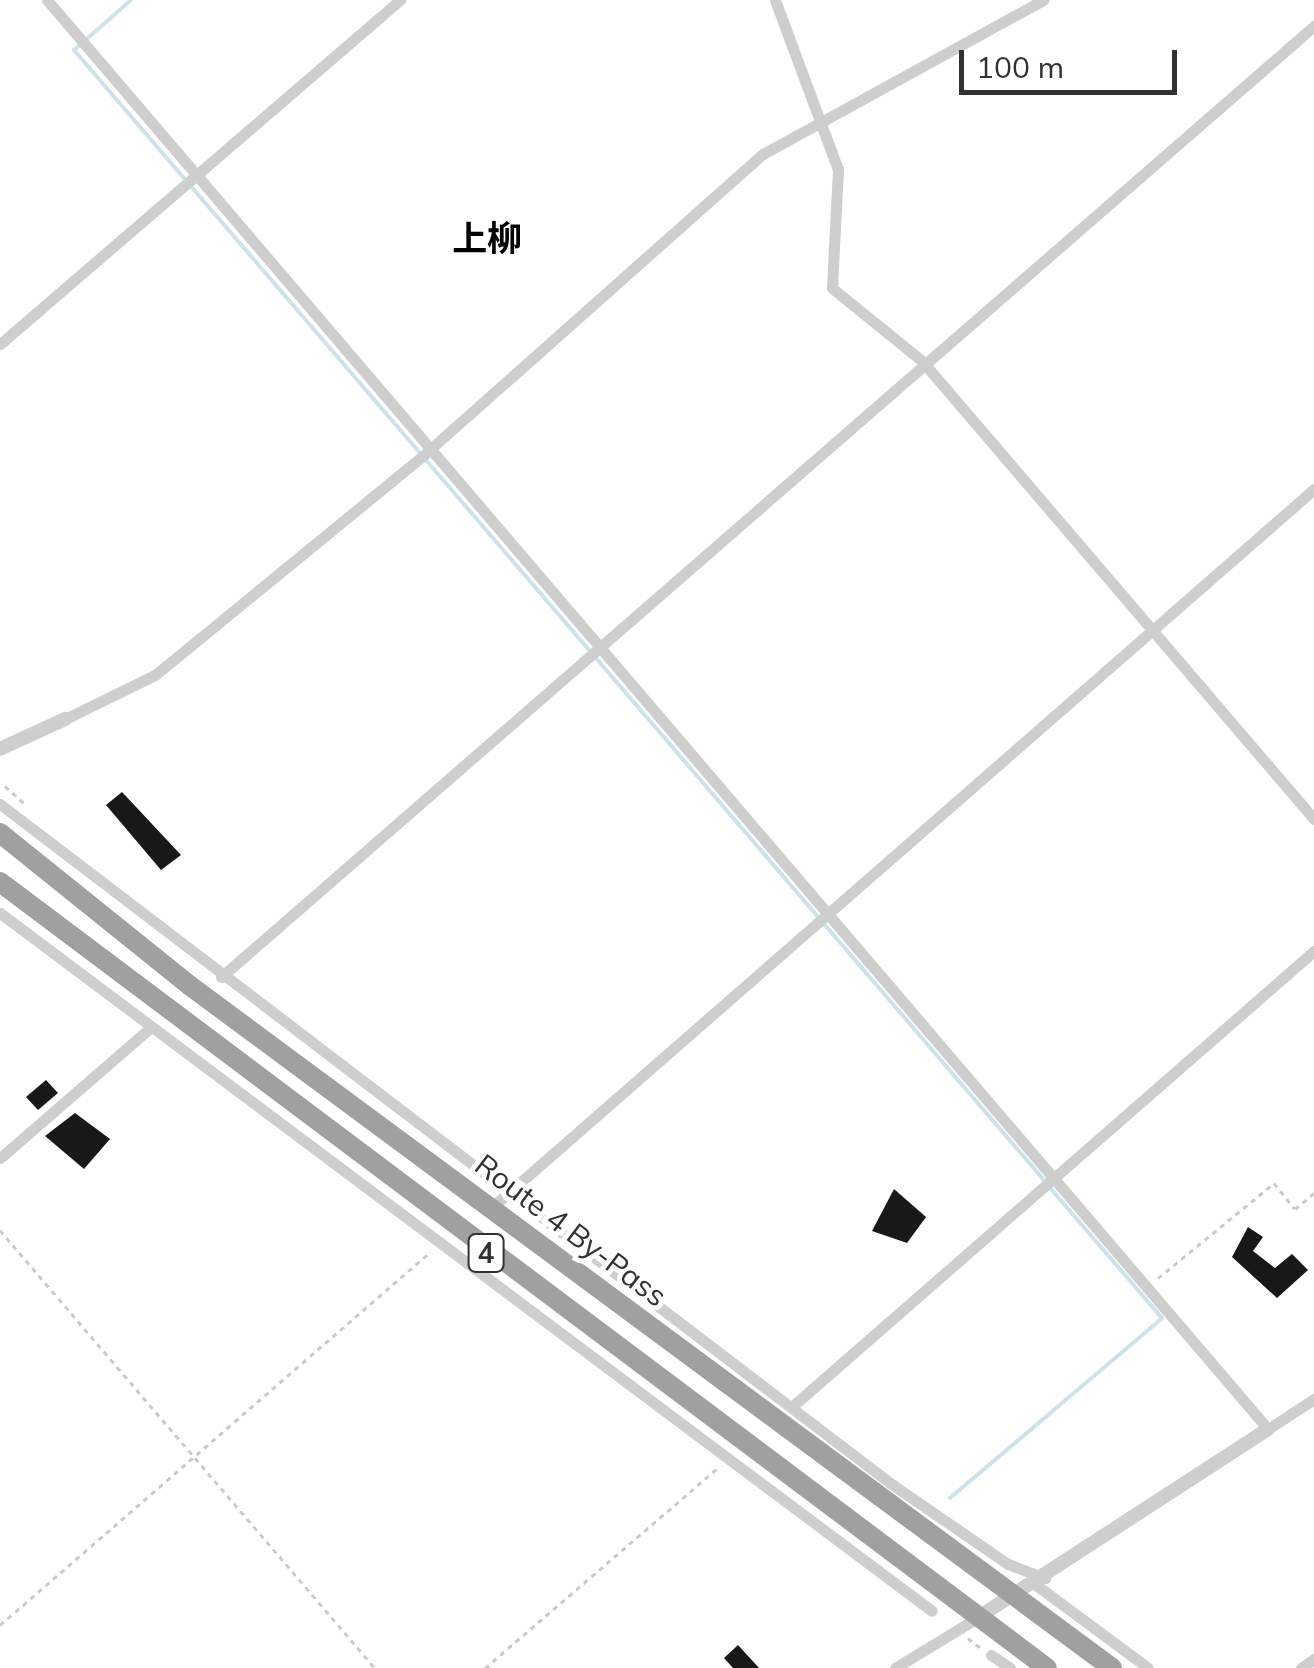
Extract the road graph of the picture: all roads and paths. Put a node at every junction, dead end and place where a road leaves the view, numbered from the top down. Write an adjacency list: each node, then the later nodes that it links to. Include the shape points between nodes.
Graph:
1 (47, 0): 7 (street)
2 (400, 0): 7 (street)
3 (774, 0): 6 (street)
4 (1044, 0): 6 (street)
5 (1314, 26): 9 (street)
6 (827, 119): 9 (street, via 840,181 832,288); 10 (street, via 762,154)
7 (192, 179): 8 (street); 10 (street)
8 (0, 344)
9 (922, 361): 12 (street); 13 (street)
10 (427, 452): 13 (street); 14 (street, via 156,675)
11 (1314, 490): 12 (street)
12 (1150, 632): 17 (street); 22 (street)
13 (594, 645): 22 (street); 25 (street)
14 (66, 719): 15 (street)
15 (0, 749)
16 (0, 804): 18 (street)
17 (1314, 819)
18 (34, 834): 19 (street); 25 (street)
19 (6, 838): 31 (highway, Route 4 By-Pass / 4)
20 (0, 882): 24 (highway, 4)
21 (0, 913): 24 (street)
22 (824, 913): 28 (street); 29 (street)
23 (1314, 951): 28 (street)
24 (71, 953): 26 (street); 41 (highway, 4)
25 (221, 978): 29 (street)
26 (148, 1030): 27 (street); 33 (street)
27 (0, 1158)
28 (1051, 1177): 34 (street); 36 (street)
29 (505, 1190): 31 (street); 36 (street)
30 (1314, 1193): 34 (path, via 1295,1209 1274,1183)
31 (491, 1208): 40 (highway, Route 4 By-Pass / 4)
32 (0, 1230): 38 (path)
33 (438, 1245): 38 (path); 39 (street)
34 (1147, 1288): 37 (street)
35 (1314, 1399): 37 (street)
36 (795, 1404): 40 (street)
37 (1268, 1429): 43 (street)
38 (195, 1454): 47 (path); 50 (path)
39 (724, 1463): 42 (street); 51 (path)
40 (885, 1490): 43 (street); 44 (highway, Route 4 By-Pass / 4)
41 (860, 1529): 42 (street); 46 (highway, 4)
42 (845, 1548): 45 (street)
43 (1040, 1582): 44 (street); 56 (street)
44 (1014, 1596): 46 (street); 55 (highway, Route 4 By-Pass / 4)
45 (932, 1611)
46 (977, 1618): 52 (street); 54 (highway, 4)
47 (0, 1624)
48 (991, 1654): 53 (street)
49 (1314, 1659): 57 (street)
50 (375, 1668)
51 (485, 1668)
52 (896, 1668)
53 (1010, 1668)
54 (1047, 1668)
55 (1112, 1668)
56 (1148, 1668)
57 (1301, 1668)

